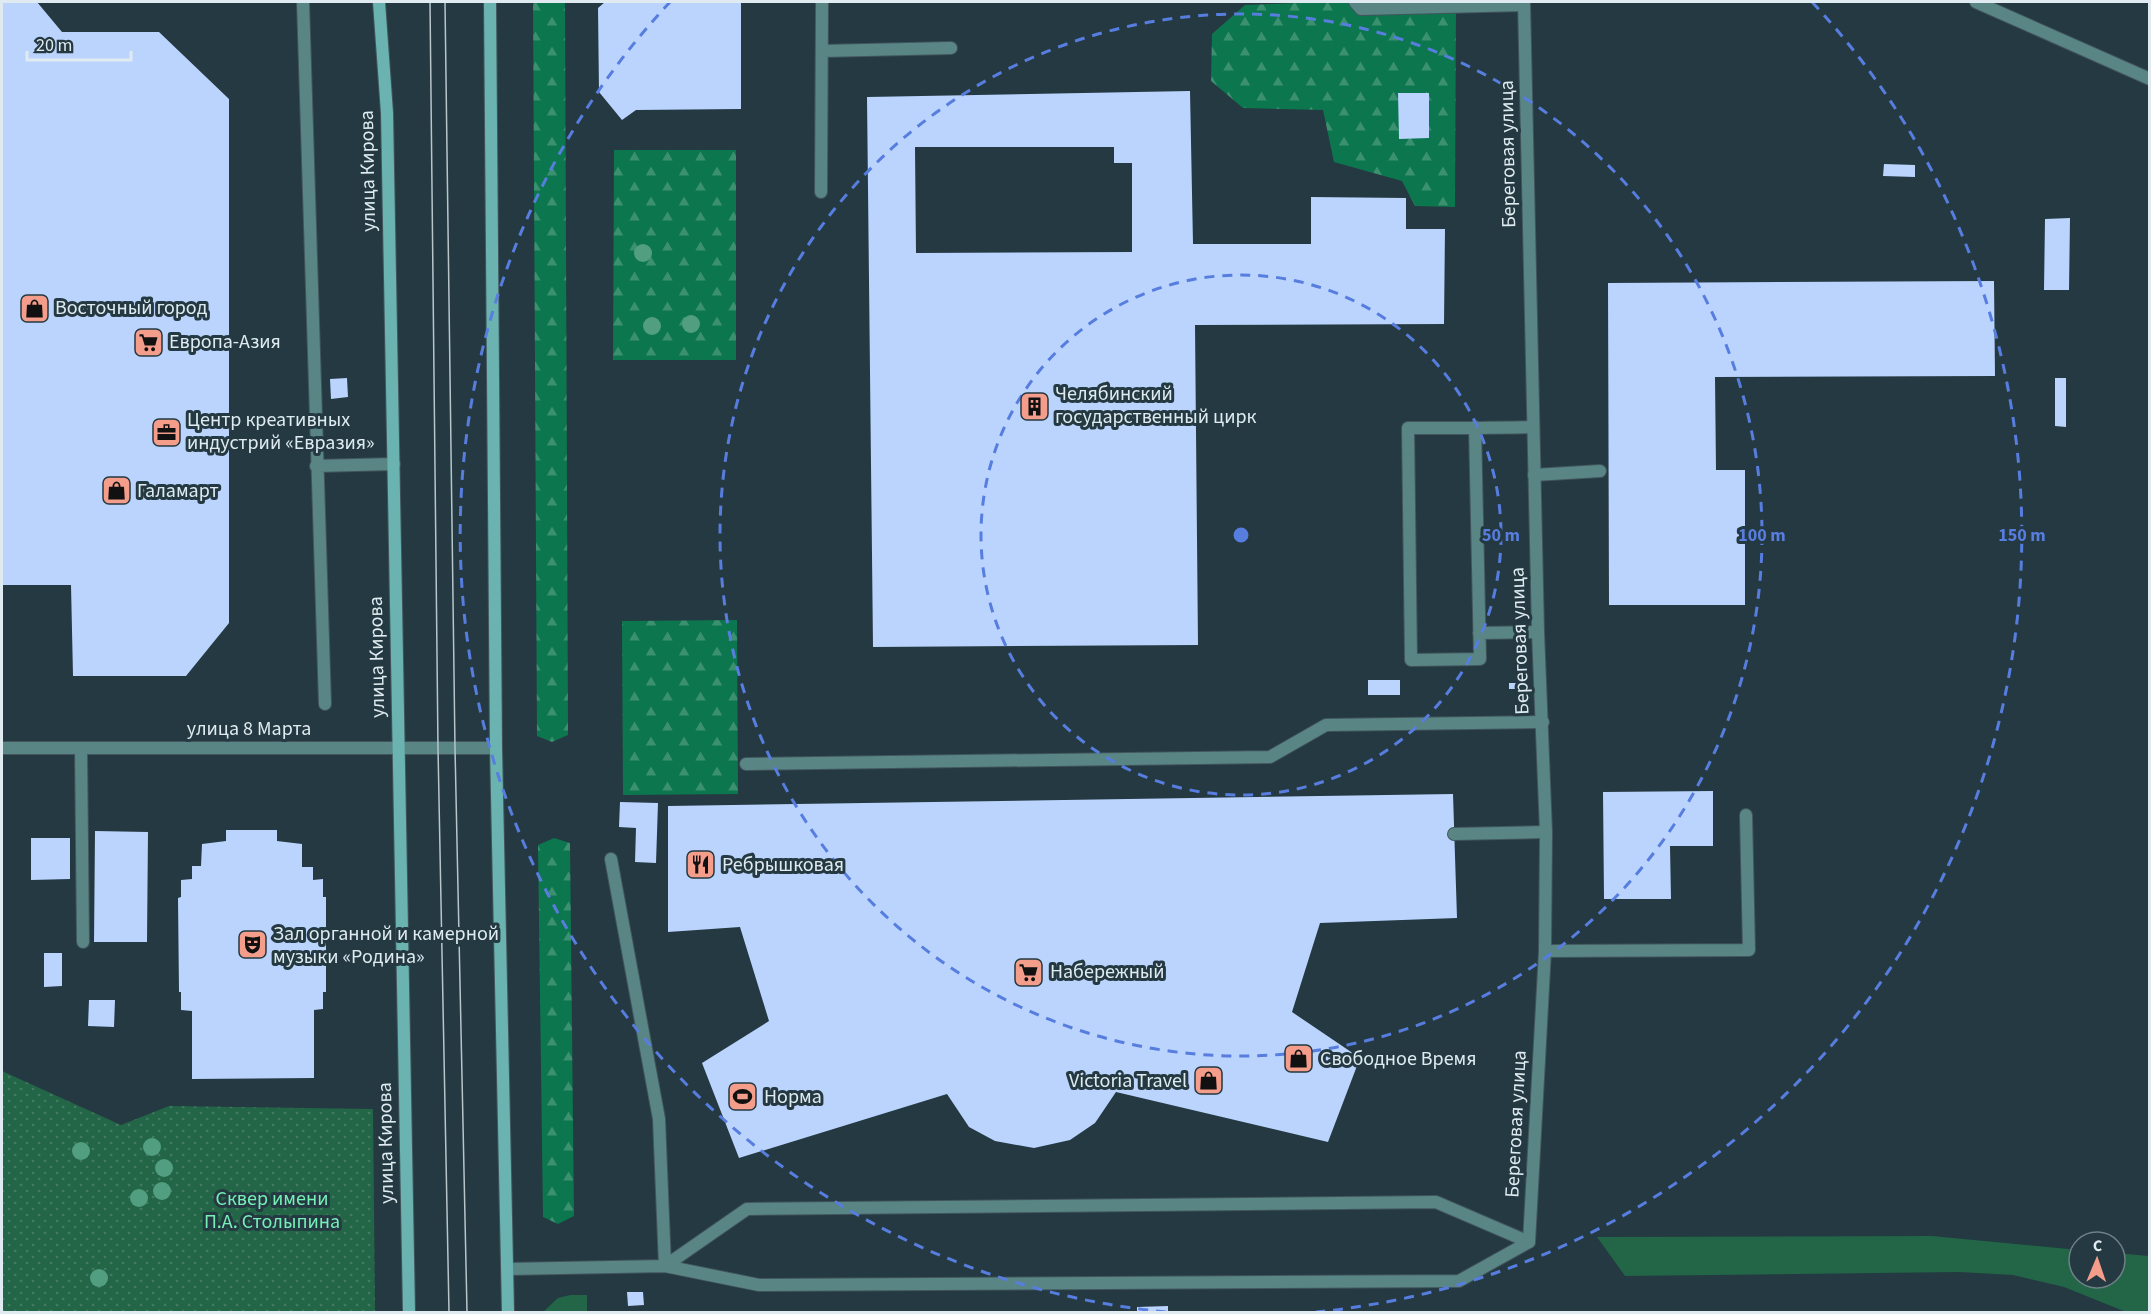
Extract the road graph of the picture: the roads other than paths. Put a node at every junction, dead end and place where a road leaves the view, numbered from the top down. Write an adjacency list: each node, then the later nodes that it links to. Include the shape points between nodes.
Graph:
1 (303, 2): 15 (street)
2 (380, 2): 14 (main road, улица Кирова, via 387,113)
3 (490, 2): 25 (main road)
4 (822, 2): 9 (street)
5 (1355, 2): 7 (street, via 1361,9)
6 (1976, 2): 10 (street)
7 (1524, 3): 12 (street, Береговая улица)
8 (951, 48): 9 (street)
9 (822, 51): 11 (street)
10 (2150, 79)
11 (821, 192)
12 (1533, 427): 13 (street); 17 (street, Береговая улица)
13 (1475, 428): 19 (street); 19 (street, via 1408,428 1411,660 1480,659)
14 (394, 464): 15 (street); 24 (main road, улица Кирова)
15 (316, 466): 20 (street)
16 (1600, 471): 17 (street)
17 (1534, 475): 18 (street, Береговая улица)
18 (1538, 632): 19 (street); 21 (street, Береговая улица)
19 (1479, 633)
20 (325, 704)
21 (1542, 722): 26 (street, via 1326,725 1270,757); 28 (street, Береговая улица)
22 (2, 748): 23 (street, улица 8 Марта)
23 (81, 748): 24 (street, улица 8 Марта); 31 (street)
24 (398, 748): 25 (street, улица 8 Марта); 36 (main road, улица Кирова)
25 (496, 748): 35 (main road)
26 (746, 764)
27 (1746, 815): 32 (street, via 1749,950)
28 (1546, 832): 29 (street); 32 (street, Береговая улица)
29 (1454, 834)
30 (611, 859): 34 (street, via 659,1119)
31 (83, 942)
32 (1545, 951): 33 (street, Береговая улица)
33 (1529, 1242): 34 (street, via 1459,1281 759,1285); 34 (street, via 1436,1202 747,1209)
34 (665, 1266): 35 (street)
35 (508, 1269): 37 (main road)
36 (409, 1312)
37 (508, 1312)

